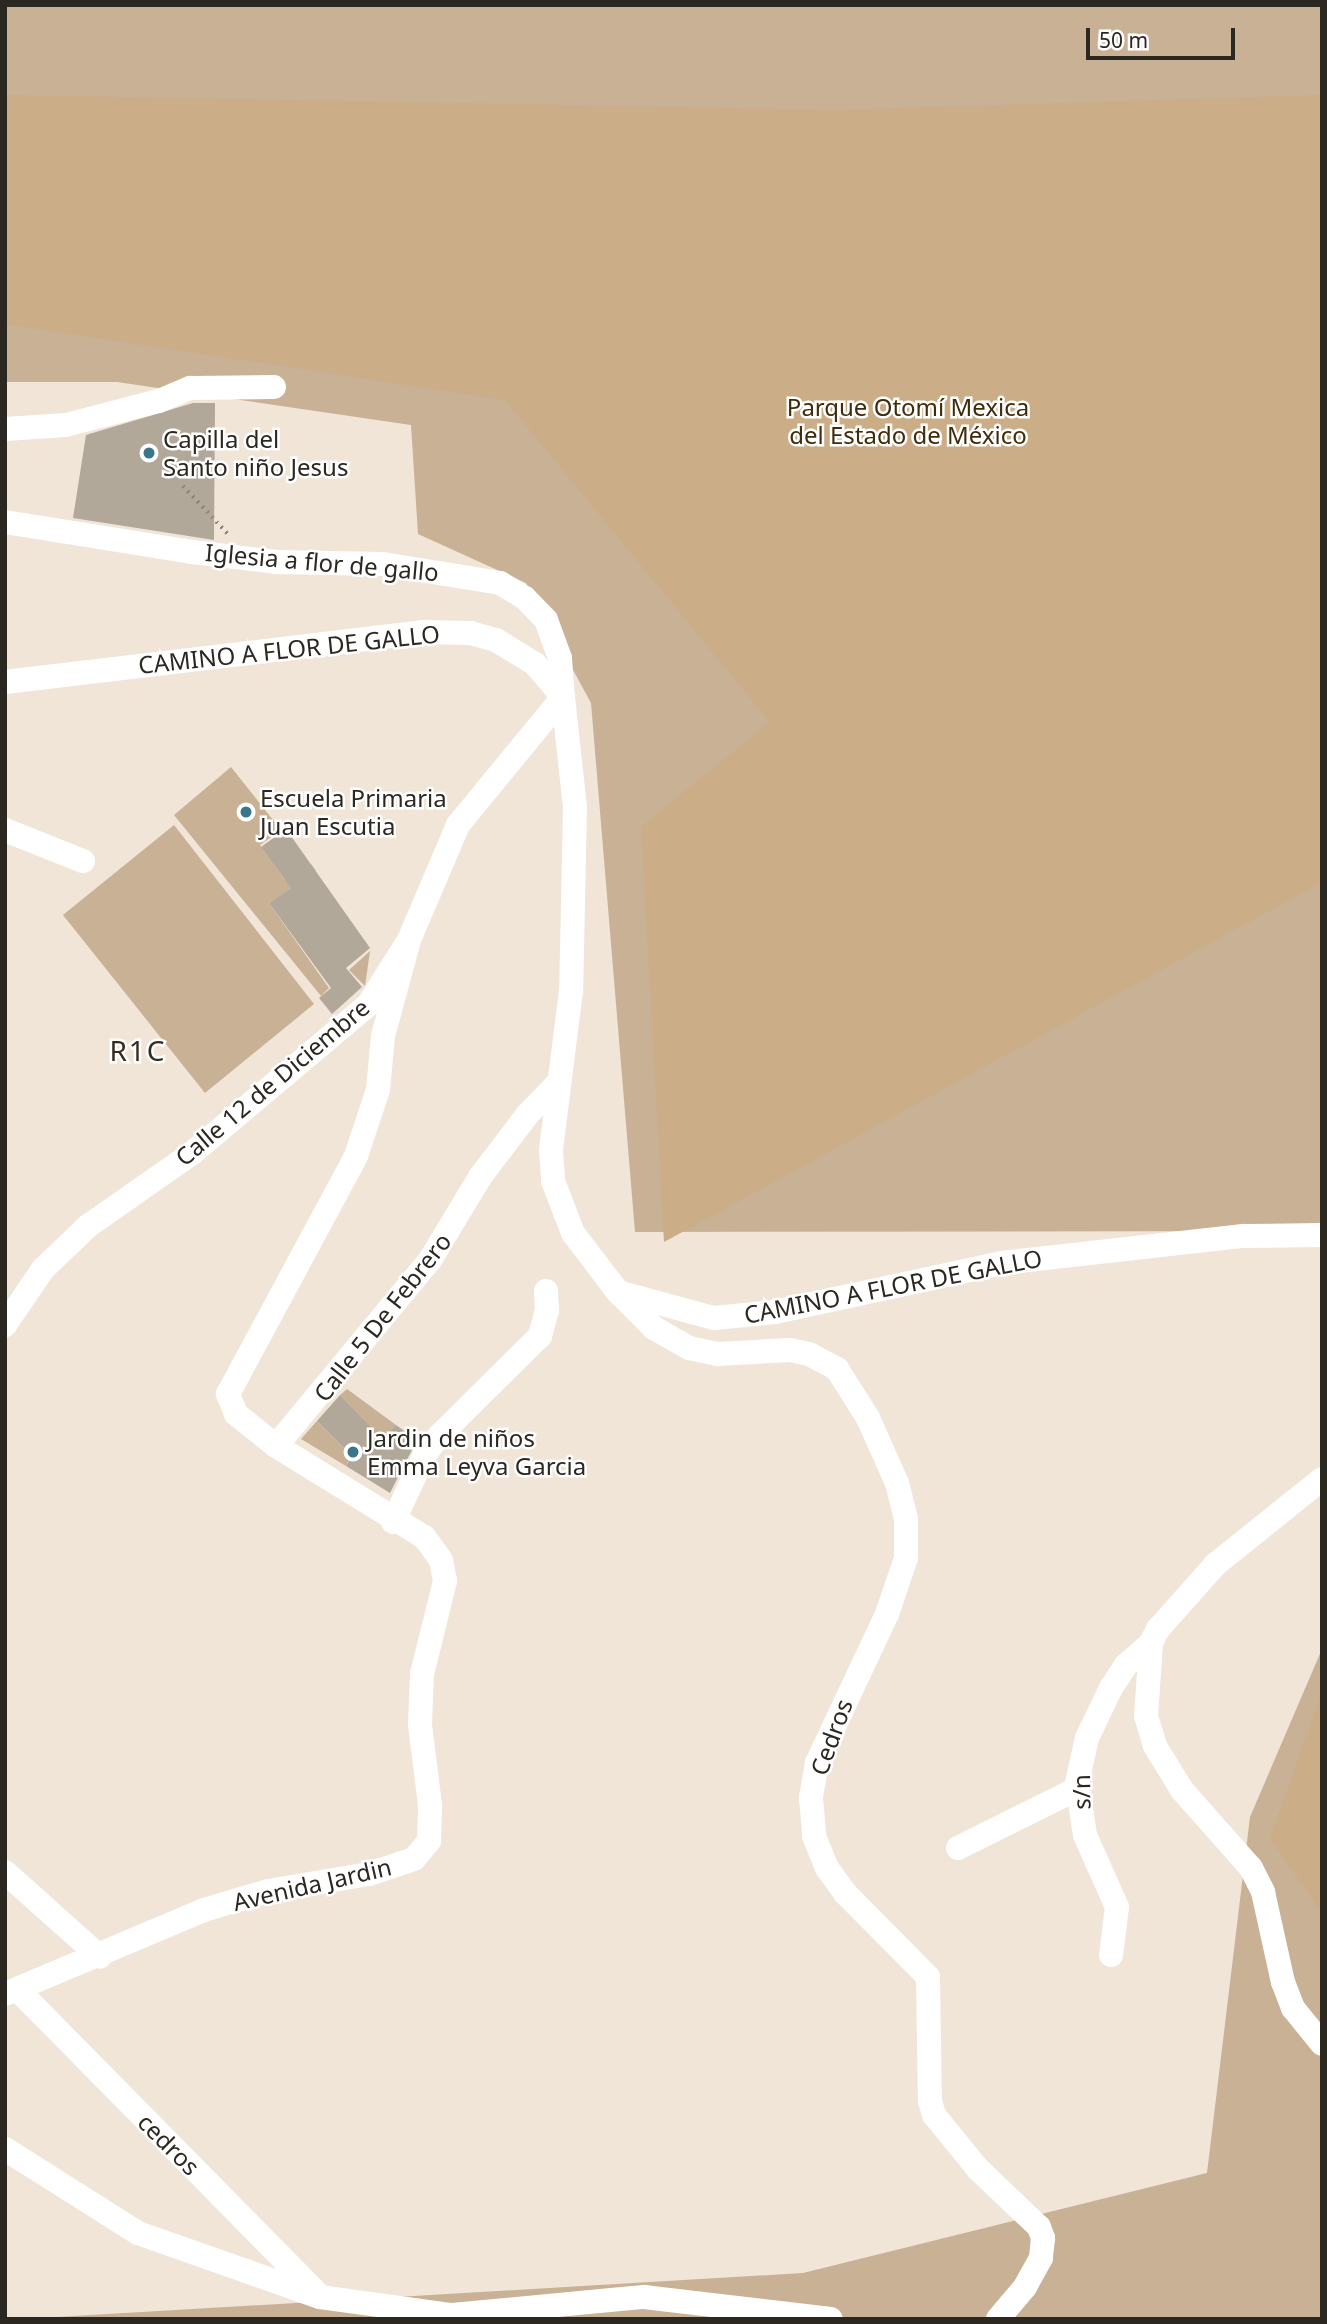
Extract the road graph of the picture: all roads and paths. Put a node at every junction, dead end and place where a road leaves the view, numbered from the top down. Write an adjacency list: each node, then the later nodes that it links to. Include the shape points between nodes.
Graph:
1 (274, 387): 2 (street, via 190,388 159,401 66,425)
2 (5, 429)
3 (183, 486): 5 (path, via 226,529)
4 (5, 522): 7 (street, Iglesia a flor de gallo, via 192,552 278,562 383,564 500,583 525,598 546,620 560,658)
5 (231, 543)
6 (5, 682): 7 (street, CAMINO A FLOR DE GALLO, via 362,638 458,632 496,640 519,653)
7 (564, 697): 10 (street, Calle 12 de Diciembre, via 458,825); 11 (street, via 575,807 574,925 571,991)
8 (5, 830): 9 (street)
9 (83, 861)
10 (409, 940): 15 (street, Calle 12 de Diciembre, via 368,1005 191,1154 88,1226 43,1269); 16 (street, Avenida Jardin, via 393,989 369,1124 317,1232 228,1394 236,1414)
11 (558, 1083): 14 (street, via 551,1150 561,1209 589,1257); 16 (street, Calle 5 De Febrero, via 480,1177 430,1261)
12 (1322, 1235): 14 (street, CAMINO A FLOR DE GALLO, via 1242,1236 1000,1264 775,1312 714,1318)
13 (545, 1291): 18 (street, via 547,1310 540,1336 440,1435 425,1454)
14 (618, 1292): 30 (street, Cedros, via 654,1328 690,1348 718,1354 790,1350 830,1364 854,1392 897,1483 906,1518 906,1558 887,1614 817,1763 811,1798 814,1836 827,1868 845,1893 928,1977 934,2115 978,2169 1039,2227 1044,2238 1041,2258 1025,2287)
15 (5, 1325)
16 (276, 1446): 18 (street, Avenida Jardin)
17 (1322, 1479): 19 (street, via 1216,1564 1179,1601)
18 (393, 1522): 24 (street, Avenida Jardin, via 433,1546 445,1581 422,1674 420,1725 431,1827 424,1850 414,1859 369,1874 268,1891 204,1910)
19 (1151, 1643): 20 (street, s/n, via 1126,1665 1098,1712 1081,1759); 26 (street, via 1146,1716 1155,1746 1182,1790 1251,1868 1263,1892 1293,2008)
20 (1077, 1788): 21 (street); 23 (street, s/n, via 1085,1835 1117,1907)
21 (958, 1849)
22 (5, 1872): 24 (street)
23 (1111, 1955)
24 (100, 1957): 25 (street, Avenida Jardin)
25 (12, 1992): 28 (street, cedros)
26 (1322, 2044)
27 (5, 2149): 28 (street, via 138,2233)
28 (320, 2297): 29 (street, via 452,2315 644,2297)
29 (831, 2319)
30 (998, 2319)

